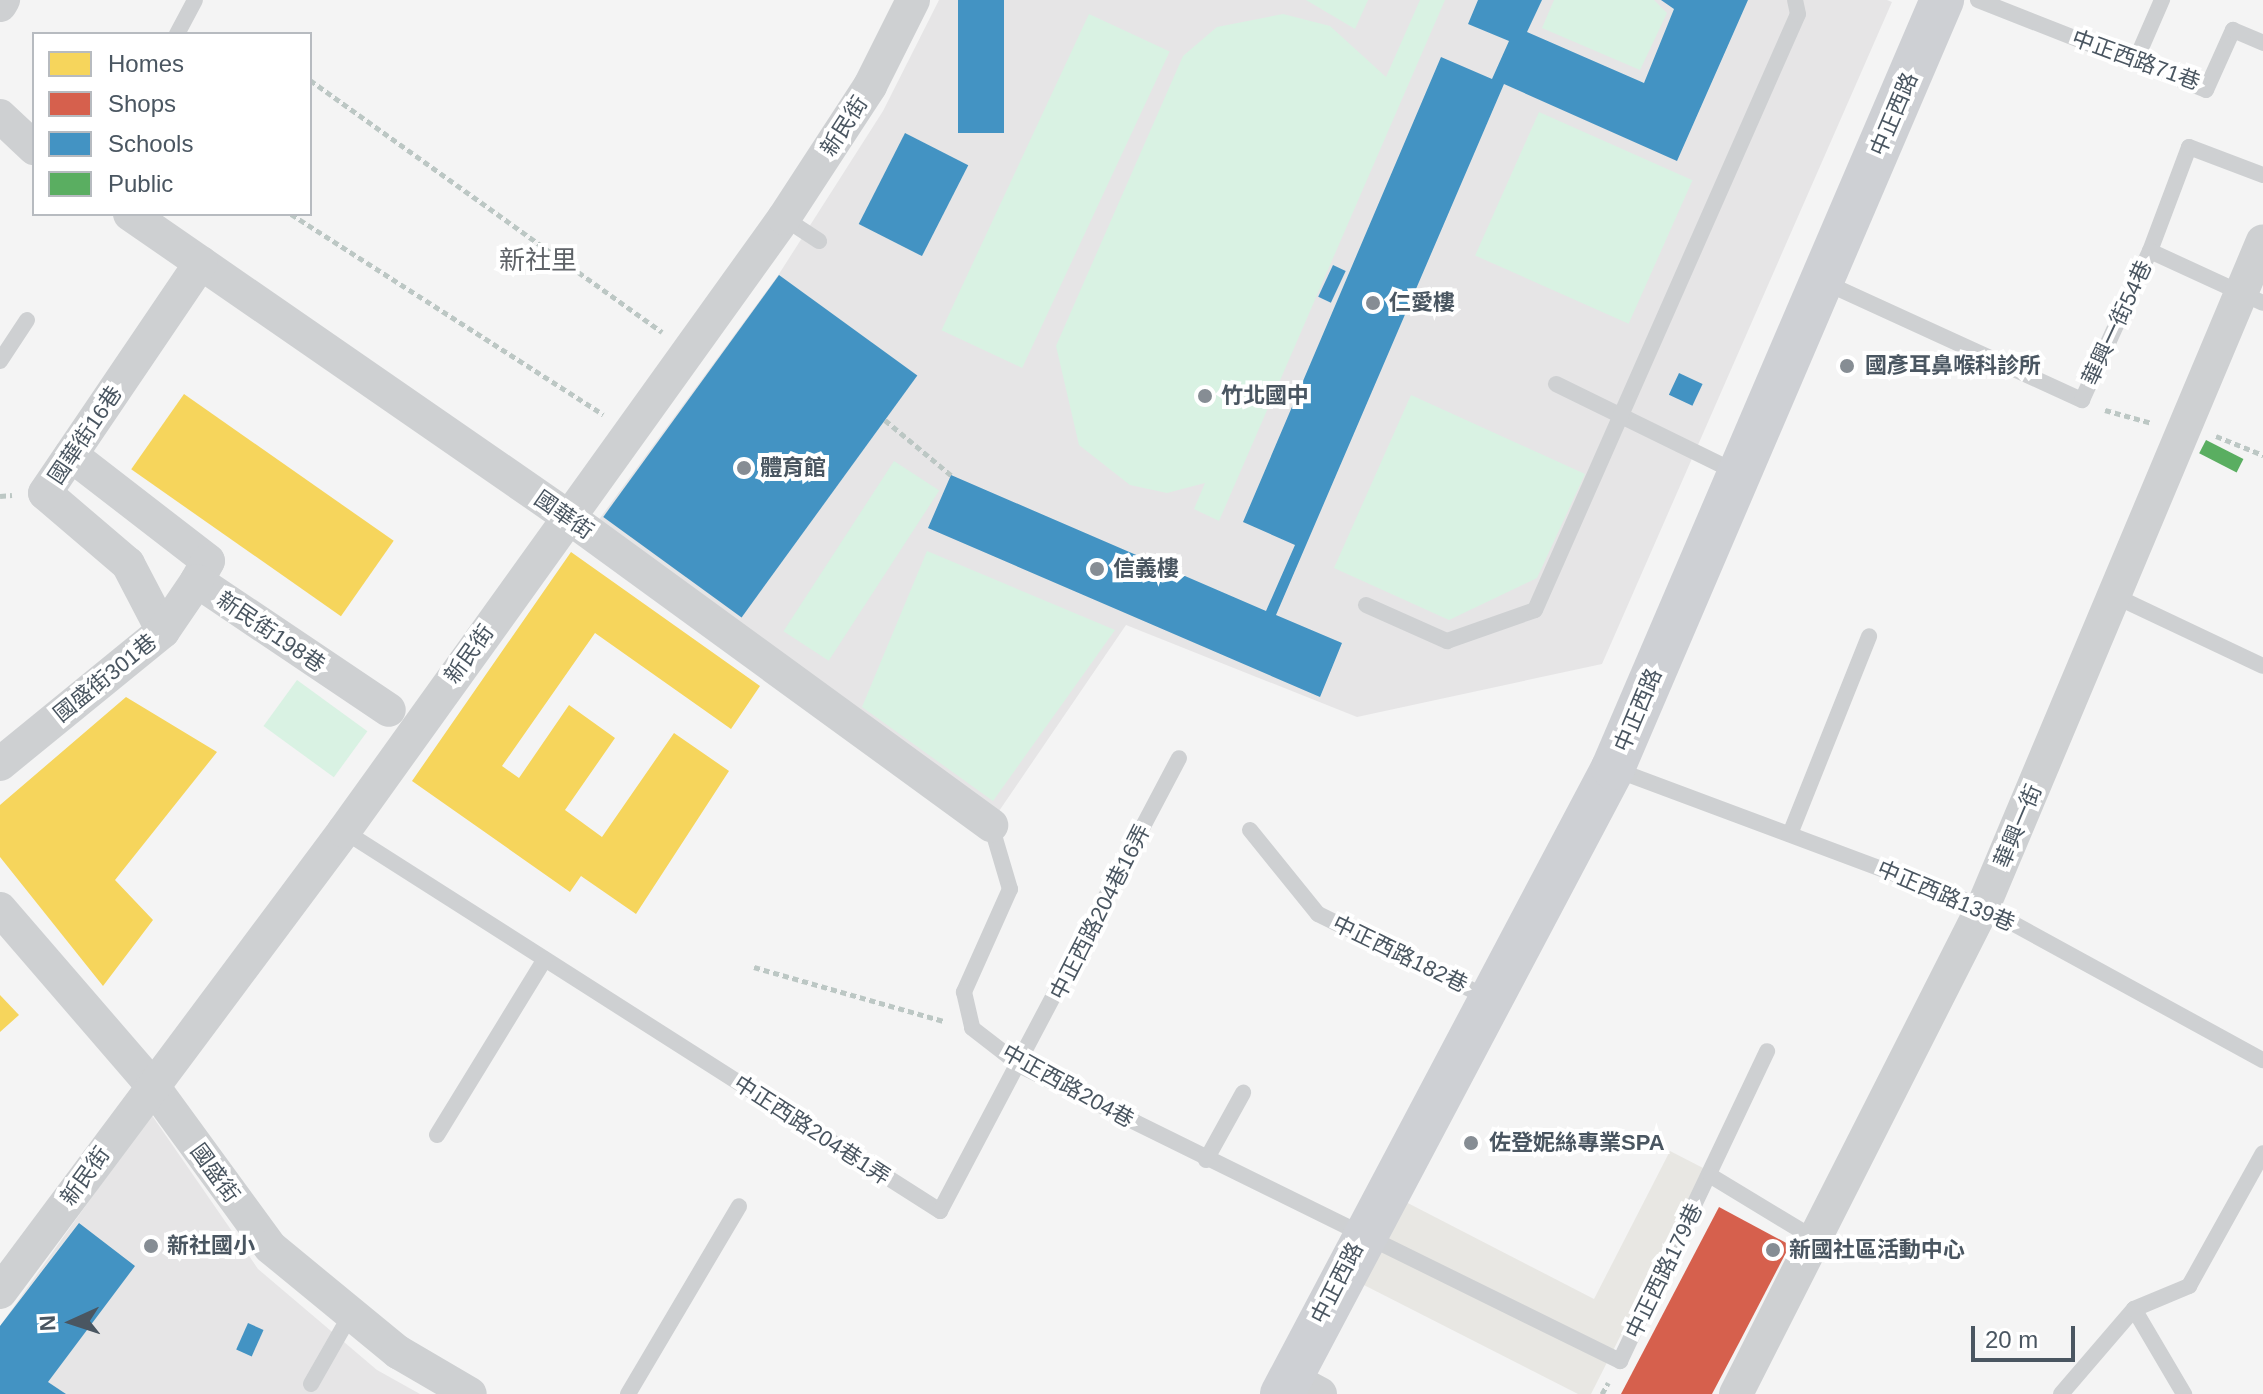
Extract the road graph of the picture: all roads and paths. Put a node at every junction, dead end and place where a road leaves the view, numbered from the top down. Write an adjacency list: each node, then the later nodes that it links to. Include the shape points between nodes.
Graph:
1 (195, 0): 7 (lane)
2 (913, 0): 16 (street, 新民街, via 870,86)
3 (1795, 0): 28 (lane, via 1798,14)
4 (1942, 0): 21 (main road, 中正西路)
5 (1978, 0): 9 (lane, 中正西路71巷)
6 (2162, 0): 9 (lane)
7 (178, 32)
8 (2263, 43): 9 (lane, 中正西路71巷, via 2233,30 2206,90)
9 (2135, 62)
10 (312, 81): 24 (path)
11 (0, 116): 12 (street)
12 (32, 141)
13 (2263, 175): 19 (lane, via 2189,147)
14 (133, 216): 20 (street, 國華街)
15 (294, 216): 31 (path)
16 (784, 218): 17 (lane); 24 (street, 新民街)
17 (819, 241)
18 (2263, 241): 22 (street, 華興一街)
19 (2150, 251): 22 (lane, 華興一街54巷); 27 (lane, 華興一街54巷)
20 (201, 263): 32 (street, 國華街16巷); 36 (street, 國華街)
21 (1823, 281): 27 (lane); 34 (main road, 中正西路)
22 (2252, 298): 30 (street, 華興一街)
23 (27, 320): 25 (lane)
24 (688, 351): 31 (street, 新民街)
25 (0, 361)
26 (1556, 384): 28 (lane)
27 (2082, 400): 30 (path, via 2130,422)
28 (1624, 416): 34 (lane); 39 (lane, via 1535,610 1447,641)
29 (885, 420): 35 (path)
30 (2188, 426): 33 (path); 38 (street, 華興一街)
31 (631, 432): 36 (street, 新民街)
32 (71, 455): 37 (street, 新民街198巷, via 208,561); 40 (street, 國華街16巷, via 45,493 128,564)
33 (2263, 455)
34 (1740, 474): 46 (main road, 中正西路)
35 (951, 475)
36 (567, 516): 47 (street, 國華街); 49 (street, 新民街)
37 (197, 581): 40 (street, 國盛街301巷); 43 (street, 新民街198巷)
38 (2117, 597): 42 (lane); 51 (street, 華興一街)
39 (1366, 605)
40 (163, 631): 45 (street, 國盛街301巷)
41 (1869, 636): 50 (lane)
42 (2263, 666)
43 (389, 710)
44 (1179, 758): 59 (lane, 中正西路204巷16弄)
45 (0, 764)
46 (1613, 768): 50 (lane, 中正西路139巷); 55 (main road, 中正西路)
47 (991, 825): 56 (lane, via 1010,889 964,992)
48 (1250, 830): 55 (lane, 中正西路182巷, via 1318,914)
49 (344, 831): 53 (lane, 中正西路204巷1弄); 60 (street, 新民街)
50 (1790, 834): 51 (lane, 中正西路139巷)
51 (1983, 907): 58 (lane, 中正西路139巷); 69 (street, 華興一街)
52 (0, 909): 60 (street, 國盛街)
53 (545, 959): 59 (lane, 中正西路204巷1弄, via 940,1211); 62 (lane)
54 (754, 967): 56 (path)
55 (1493, 1000): 68 (main road, 中正西路)
56 (972, 1028): 59 (lane, 中正西路204巷)
57 (1767, 1051): 65 (lane, 中正西路179巷)
58 (2263, 1060)
59 (1021, 1066): 64 (lane, 中正西路204巷)
60 (152, 1085): 70 (street, 新民街, via 35,1262); 72 (street, 國盛街, via 270,1247)
61 (1243, 1093): 64 (lane)
62 (437, 1135)
63 (2263, 1153): 66 (lane)
64 (1206, 1160): 68 (lane, 中正西路204巷)
65 (1711, 1176): 68 (lane, 中正西路179巷, via 1620,1361); 69 (lane)
66 (2256, 1187): 71 (lane, via 2189,1286)
67 (739, 1206): 76 (lane)
68 (1360, 1238): 74 (main road, 中正西路)
69 (1815, 1239): 77 (street, 華興一街)
70 (0, 1292)
71 (2134, 1309): 78 (lane); 79 (lane)
72 (351, 1314): 73 (lane); 75 (street, 國盛街)
73 (311, 1384)
74 (1297, 1389)
75 (470, 1394)
76 (628, 1394)
77 (1736, 1394)
78 (2061, 1394)
79 (2184, 1394)

